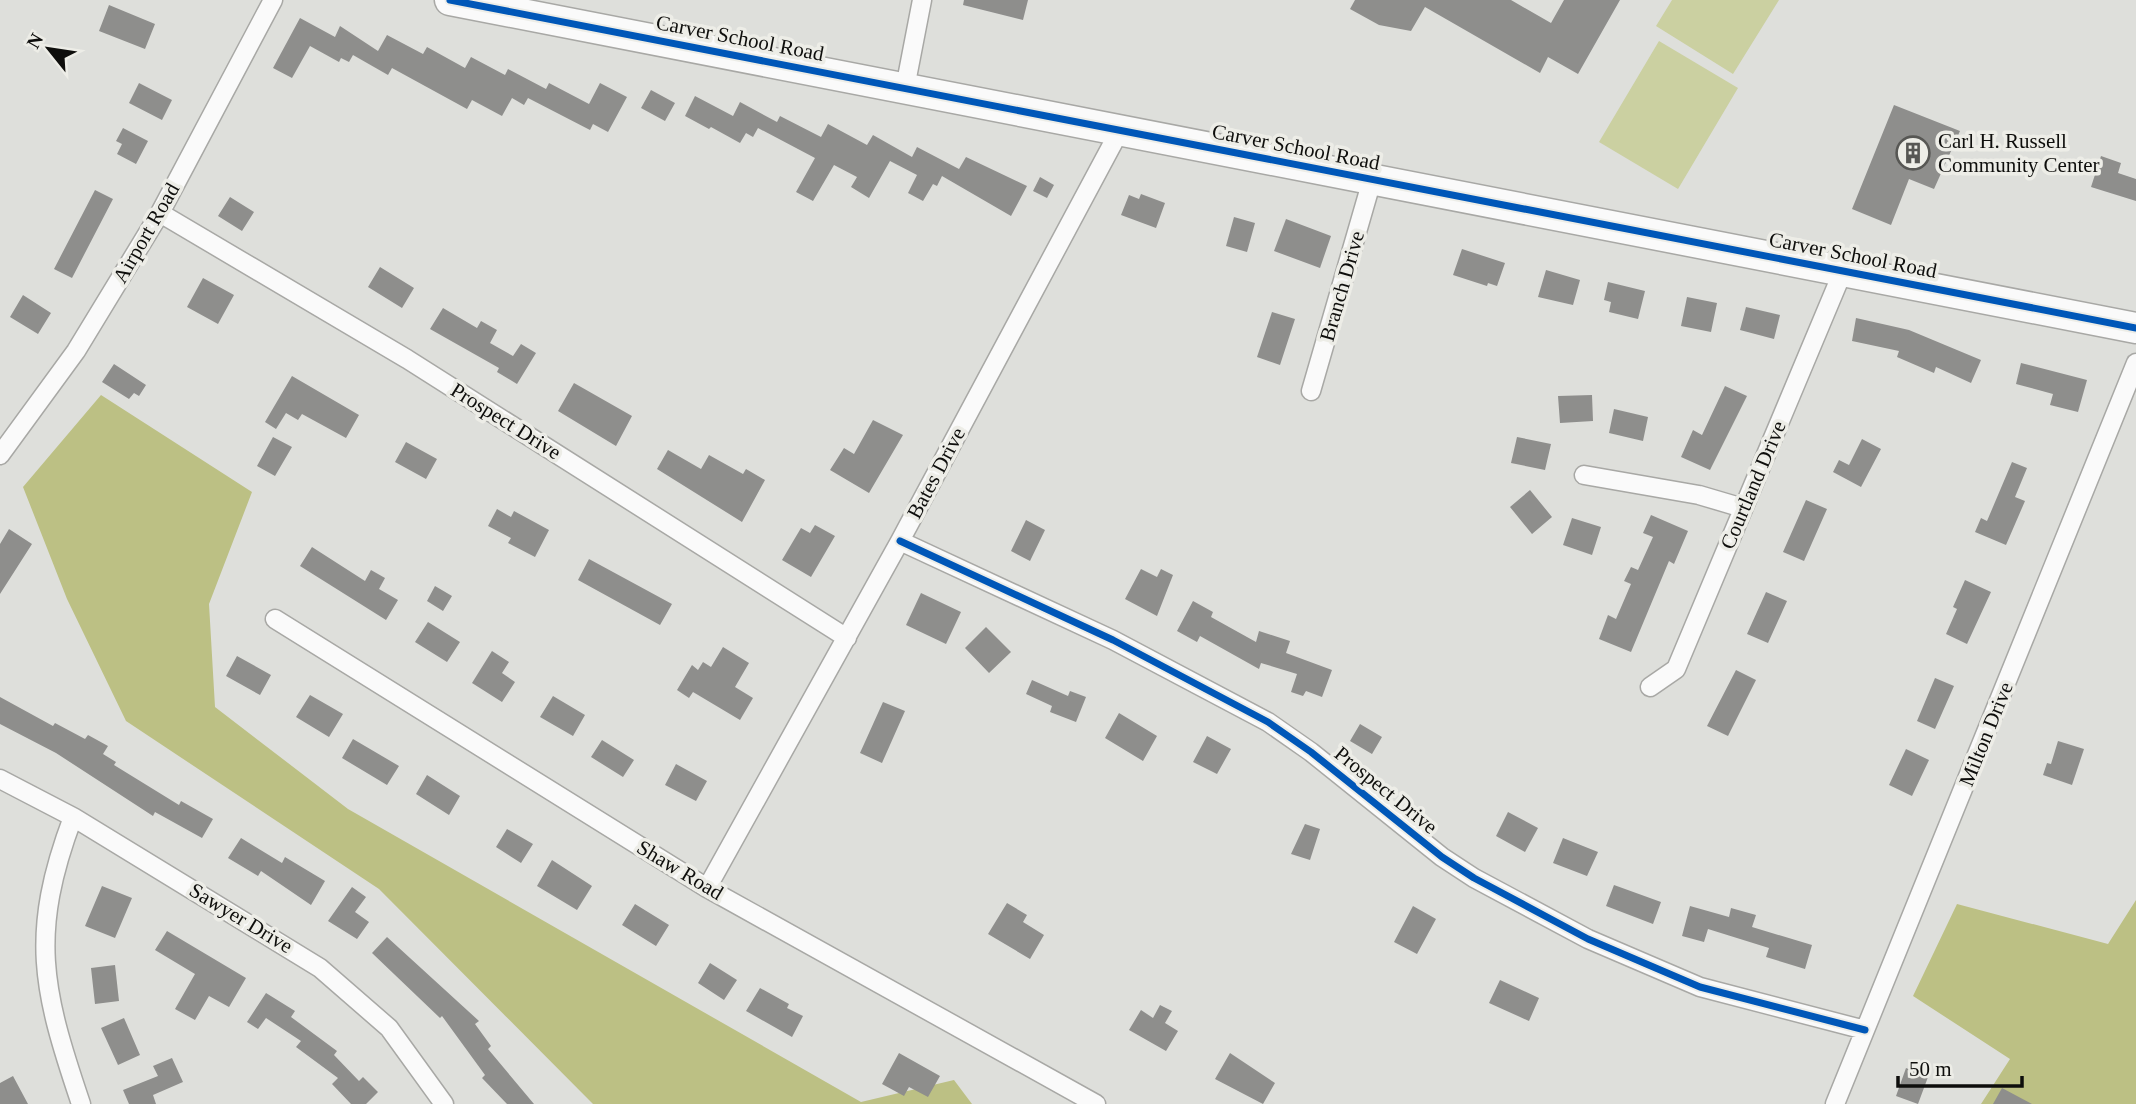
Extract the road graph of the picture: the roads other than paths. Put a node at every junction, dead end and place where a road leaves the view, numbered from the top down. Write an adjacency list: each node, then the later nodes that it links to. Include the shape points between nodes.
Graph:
1 (273, 0): 7 (street, Airport Road)
2 (450, 0): 4 (main road, Carver School Road)
3 (922, 0): 4 (street)
4 (905, 88): 5 (main road, Carver School Road)
5 (1120, 130): 6 (main road, Carver School Road); 15 (street, Bates Drive)
6 (1372, 180): 8 (main road, Carver School Road); 11 (street, Branch Drive)
7 (160, 213): 12 (street, Airport Road, via 76,351); 17 (street, Prospect Drive, via 407,359)
8 (1843, 271): 9 (main road, Carver School Road); 14 (street, Courtland Drive)
9 (2136, 328)
10 (2136, 363): 22 (street, Milton Drive)
11 (1311, 391)
12 (0, 455)
13 (1584, 475): 14 (street, via 1699,495)
14 (1743, 509): 18 (street, Courtland Drive, via 1676,669)
15 (900, 541): 17 (street, Bates Drive); 22 (street, Prospect Drive, via 1113,640 1268,722 1442,857 1588,939 1700,987)
16 (275, 620): 21 (street, Shaw Road)
17 (847, 638): 21 (street, Bates Drive)
18 (1650, 687)
19 (0, 779): 20 (street, Sawyer Drive)
20 (73, 817): 23 (street, via 56,862 44,929 52,1013); 24 (street, Sawyer Drive, via 320,968 388,1028)
21 (707, 888): 25 (street, Shaw Road)
22 (1866, 1030): 26 (street, Milton Drive)
23 (81, 1104)
24 (444, 1104)
25 (1096, 1104)
26 (1835, 1104)

